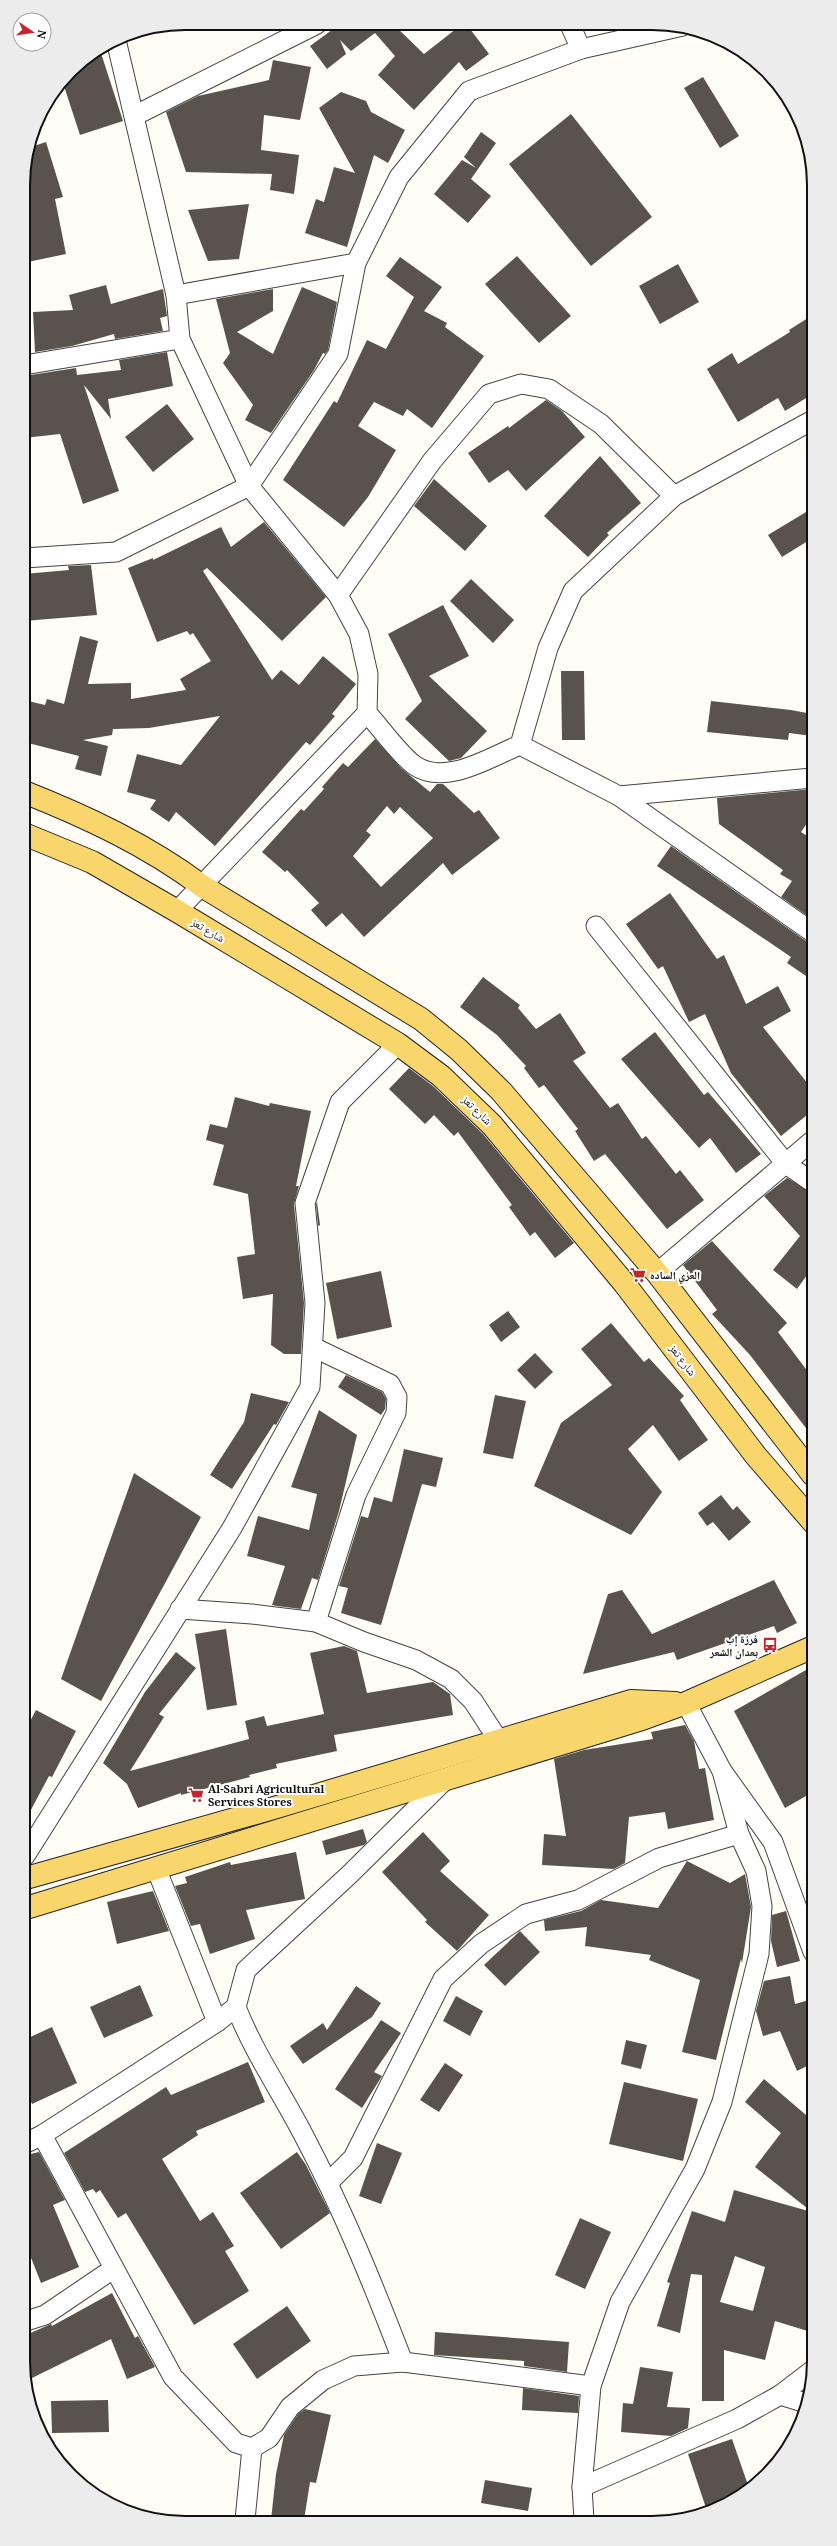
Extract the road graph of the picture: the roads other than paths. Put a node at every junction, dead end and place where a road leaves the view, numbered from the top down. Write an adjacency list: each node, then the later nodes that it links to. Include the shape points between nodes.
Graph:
1 (305, 30): 6 (street)
2 (572, 30): 5 (street)
3 (665, 30): 5 (street)
4 (118, 46): 6 (street)
5 (581, 50): 7 (street, via 469,91 399,177)
6 (136, 115): 8 (street)
7 (356, 264): 8 (street); 12 (street, via 338,354)
8 (176, 295): 9 (street)
9 (180, 339): 10 (street); 12 (street)
10 (30, 364)
11 (807, 423): 13 (street)
12 (249, 486): 14 (street, via 116,552); 15 (street)
13 (674, 496): 15 (street, via 601,424 549,389 521,384 489,394 432,461); 17 (street, via 573,591 548,648)
14 (30, 558)
15 (338, 595): 16 (street, via 359,634 368,674)
16 (367, 713): 17 (street, via 414,765 435,773 457,771); 22 (street)
17 (520, 745): 20 (street)
18 (807, 778): 20 (street)
19 (30, 794): 22 (main road, via 83,815 123,836 180,869)
20 (619, 796): 25 (street)
21 (30, 836): 23 (main road, شارع تعز, via 92,862)
22 (202, 886): 23 (street); 30 (main road, via 421,1018 459,1050 501,1090)
23 (177, 911): 26 (main road, شارع تعز)
24 (596, 926): 28 (street)
25 (807, 928)
26 (398, 1044): 31 (street, via 340,1102 305,1203 315,1303); 33 (main road, شارع تعز, via 441,1076 492,1125 624,1283 756,1456)
27 (807, 1145): 28 (street)
28 (786, 1164): 29 (street); 30 (street)
29 (807, 1179)
30 (657, 1273): 32 (main road)
31 (313, 1346): 34 (street, via 310,1387 232,1528); 35 (street, via 390,1384 397,1397 396,1413 356,1495)
32 (807, 1468)
33 (807, 1515)
34 (180, 1609): 35 (street); 42 (street)
35 (316, 1622): 38 (street, via 416,1660 451,1679 474,1701)
36 (807, 1650): 37 (main road)
37 (686, 1703): 38 (main road, via 631,1701); 39 (street); 40 (main road)
38 (499, 1740): 44 (main road, via 277,1807)
39 (722, 1771): 41 (street); 46 (street, via 772,1842)
40 (446, 1779): 43 (main road); 47 (street, via 246,1970)
41 (740, 1834): 50 (street, via 659,1858 578,1900 526,1914 481,1944 443,1979 353,2158); 55 (street, via 756,1871 762,1906 759,1954 722,2102 695,2168 620,2302)
42 (30, 1850)
43 (156, 1868): 45 (main road); 48 (street)
44 (30, 1877)
45 (30, 1907)
46 (807, 1936)
47 (236, 2007): 48 (street); 50 (street, via 246,2032)
48 (217, 2022): 49 (street)
49 (34, 2139): 51 (street)
50 (328, 2183): 53 (street, via 360,2249)
51 (113, 2269): 52 (street, via 45,2315); 58 (street, via 173,2377 236,2443)
52 (30, 2320)
53 (403, 2362): 55 (street); 58 (street, via 354,2366 323,2380 290,2407 269,2438)
54 (807, 2375): 56 (street)
55 (592, 2386): 59 (street)
56 (780, 2395): 57 (street); 59 (street, via 737,2419)
57 (802, 2402)
58 (252, 2448): 60 (street)
59 (582, 2487): 61 (street)
60 (245, 2516)
61 (584, 2516)

